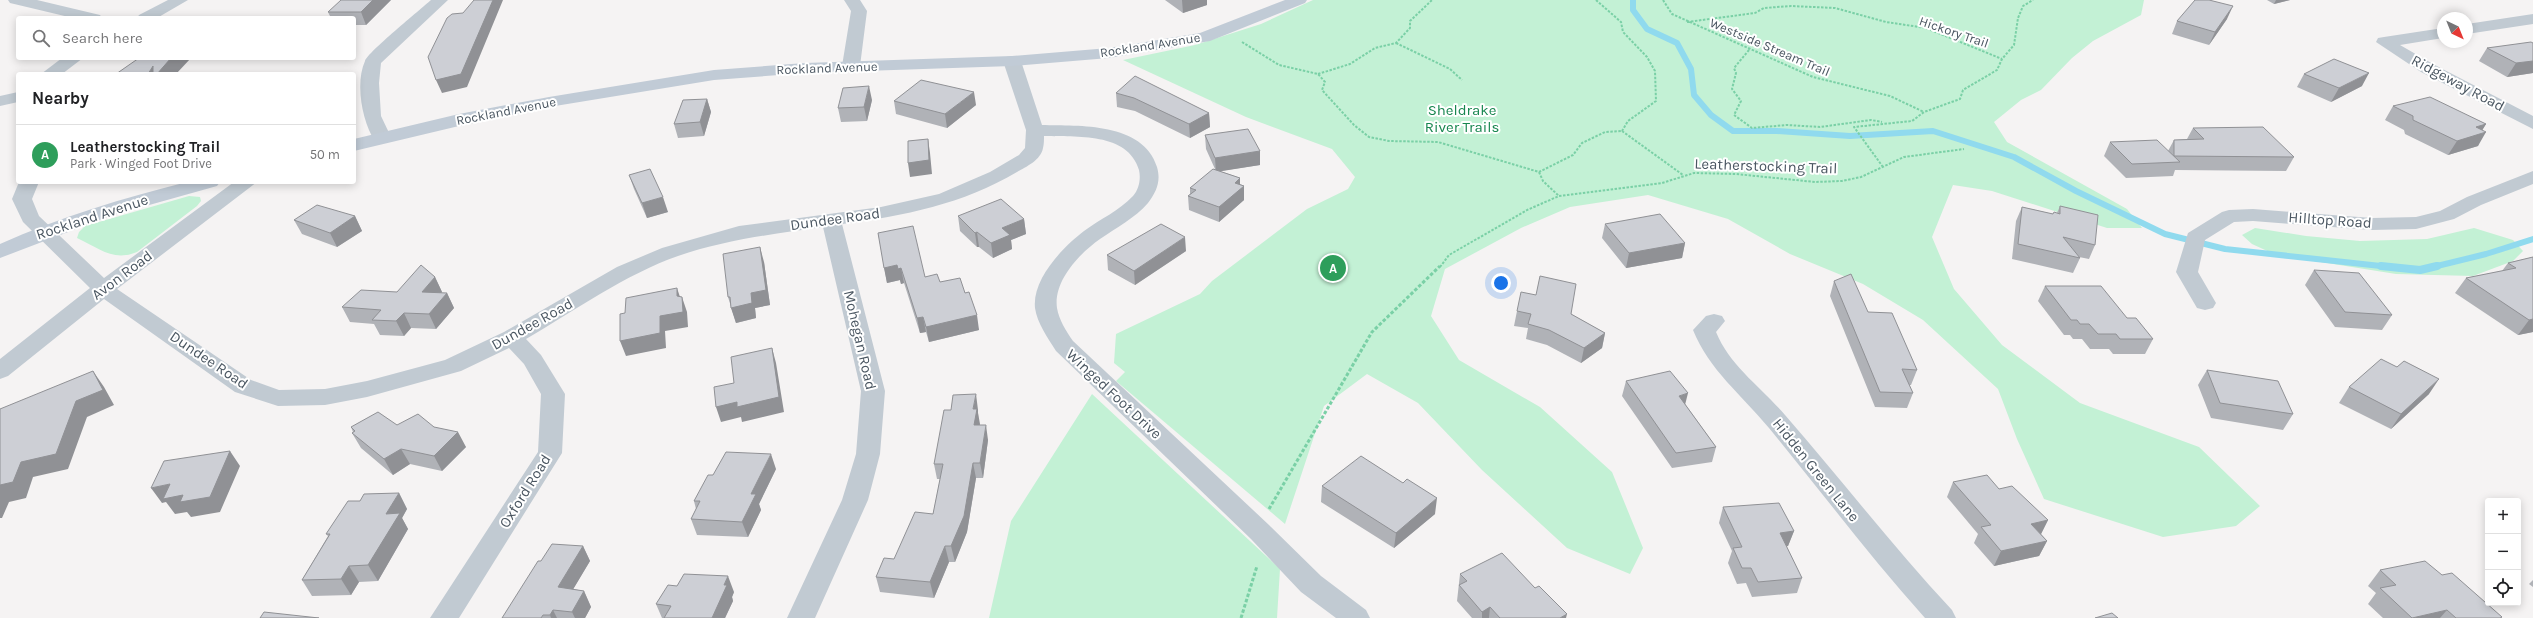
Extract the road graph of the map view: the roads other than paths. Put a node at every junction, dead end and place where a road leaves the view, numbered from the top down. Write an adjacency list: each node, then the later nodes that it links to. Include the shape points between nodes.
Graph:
1 (16, 0): 6 (street)
2 (180, 0): 7 (street)
3 (440, 0): 19 (street, via 373,61 370,83 372,116)
4 (852, 0): 13 (street, via 859,11)
5 (1298, 0): 12 (street, Rockland Avenue, via 1223,31 1190,39 1109,53)
6 (85, 16)
7 (149, 16)
8 (2533, 19): 9 (street)
9 (2473, 28)
10 (2437, 34): 17 (street, Ridgeway Road, via 2384,42 2427,68)
11 (71, 60): 14 (street)
12 (1012, 61): 13 (street, Rockland Avenue); 18 (street)
13 (851, 66): 19 (street, Rockland Avenue, via 760,70 656,84 549,102)
14 (53, 72)
15 (16, 97): 16 (street)
16 (0, 100)
17 (2533, 123)
18 (1034, 130): 25 (street, Dundee Road, via 1034,148 1026,159 997,176 945,199 881,213); 35 (street, Winged Foot Drive, via 1096,133 1117,138 1131,145 1145,159 1152,172 1150,188 1119,219 1083,242 1058,268 1046,297 1049,318 1064,346 1254,526 1311,584)
19 (382, 137): 20 (street, Rockland Avenue)
20 (356, 144)
21 (2533, 177): 29 (street, Hilltop Road, via 2474,201 2447,216 2416,223 2372,224 2253,215 2229,216 2193,243 2187,272)
22 (28, 184): 26 (street, Dundee Road, via 22,199 30,218)
23 (202, 184): 26 (street, Rockland Avenue, via 112,207)
24 (244, 184): 28 (street, Avon Road)
25 (831, 219): 31 (street, Dundee Road, via 739,232 669,252 625,272); 34 (street, Mohegan Road, via 873,399 868,454 855,500)
26 (45, 230): 27 (street, Rockland Avenue); 28 (street, Dundee Road)
27 (0, 252)
28 (102, 289): 31 (street, Dundee Road, via 243,386 278,398 325,397 367,389 453,366); 32 (street, Avon Road)
29 (2205, 303)
30 (1714, 321): 36 (street, Hidden Green Lane, via 1704,330 1708,342 1720,358 1774,418 1870,536)
31 (512, 337): 33 (street, Oxford Road, via 534,360 553,394 550,453)
32 (0, 371)
33 (444, 618)
34 (801, 618)
35 (1356, 618)
36 (1942, 618)

